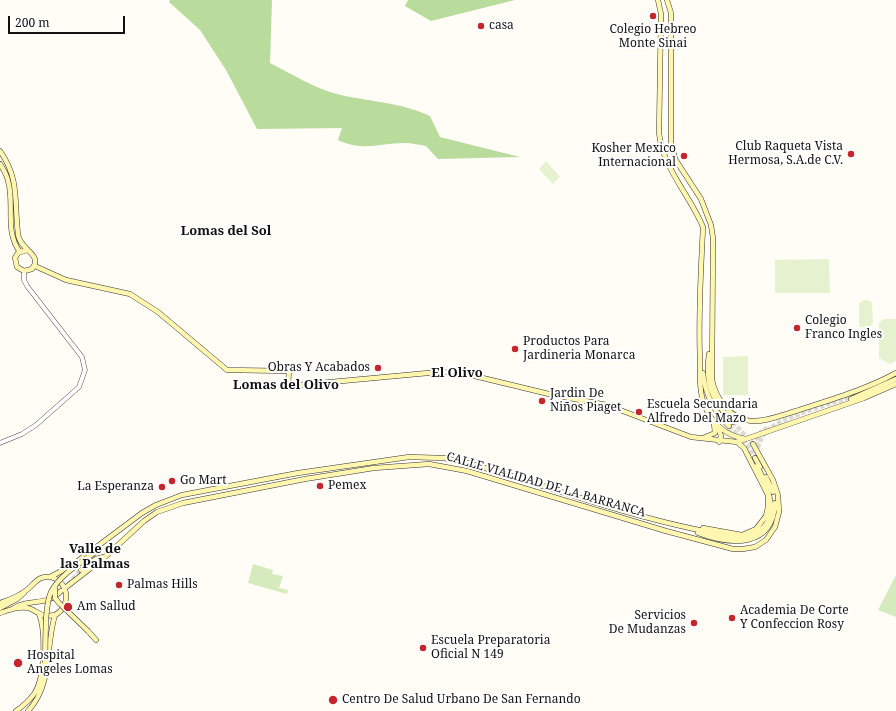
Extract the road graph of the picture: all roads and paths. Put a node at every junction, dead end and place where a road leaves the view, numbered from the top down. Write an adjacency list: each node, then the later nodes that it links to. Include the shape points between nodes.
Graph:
1 (658, 0): 4 (main road)
2 (667, 0): 3 (main road)
3 (670, 13): 4 (main road, via 665,16); 6 (main road)
4 (661, 14): 5 (main road)
5 (660, 27): 6 (main road, via 665,23); 10 (main road, via 659,133 660,145)
6 (671, 28): 9 (main road, via 670,131 675,159)
7 (0, 151): 11 (main road, via 15,180 18,235 21,244)
8 (0, 164): 12 (main road, via 8,181 12,236)
9 (680, 167): 10 (main road); 16 (main road, via 701,199 711,225)
10 (672, 172): 15 (main road, via 696,210 702,227)
11 (27, 250): 12 (main road); 13 (main road, via 34,255)
12 (20, 252): 14 (main road, via 15,257 15,262)
13 (35, 266): 14 (main road); 25 (main road, via 66,280 130,294 158,312 228,370 289,371 288,386 458,372 607,405 683,435)
14 (24, 272): 29 (street, via 25,283 82,357 85,370 79,387 36,425)
15 (699, 348): 16 (main road, via 709,398 716,411 731,424 709,388 708,366); 23 (main road, via 702,397)
16 (711, 349): 21 (main road, via 714,387 723,405 742,419 759,421)
17 (896, 373): 21 (main road)
18 (896, 379): 20 (main road)
19 (896, 384): 22 (main road)
20 (851, 399)
21 (814, 405): 22 (main road)
22 (817, 415): 26 (main road)
23 (711, 417): 24 (main road); 25 (main road, via 716,426 715,433)
24 (718, 426): 26 (main road, via 731,436); 27 (main road, via 721,436)
25 (700, 439): 27 (main road)
26 (746, 439): 28 (main road)
27 (719, 442): 28 (main road)
28 (737, 442): 35 (main road, via 744,448 768,496 766,516 756,528 742,535)
29 (0, 443)
30 (752, 444): 32 (main road)
31 (758, 449): 32 (main road)
32 (758, 457): 35 (main road, via 771,485 775,503 773,516 765,529 752,539 736,542 721,540); 36 (main road, CALLE VIALIDAD DE LA BARRANCA, via 773,480 778,495 779,512 775,527 766,540 755,547 743,549 733,549 666,531 467,471 429,464 334,474 183,503 157,512)
33 (757, 466): 35 (main road, via 768,488 772,505 761,528 749,536 740,538)
34 (128, 523): 35 (main road, CALLE VIALIDAD DE LA BARRANCA, via 156,505 182,496 336,467 426,456 468,463 646,518); 36 (main road); 37 (main road, CALLE VIALIDAD DE LA BARRANCA)
35 (685, 527)
36 (133, 530): 38 (main road, CALLE VIALIDAD DE LA BARRANCA)
37 (106, 539): 40 (main road, CALLE VIALIDAD DE LA BARRANCA); 43 (main road, bridge, via 101,548)
38 (105, 557): 39 (main road, via 96,559); 42 (main road, CALLE VIALIDAD DE LA BARRANCA)
39 (82, 570)
40 (62, 571): 41 (main road, CALLE VIALIDAD DE LA BARRANCA); 42 (main road, via 64,579)
41 (50, 577): 44 (main road, CALLE VIALIDAD DE LA BARRANCA, via 37,580); 45 (main road, via 56,579)
42 (72, 583): 45 (main road, CALLE VIALIDAD DE LA BARRANCA)
43 (55, 586): 54 (main road, bridge, via 55,598); 55 (main road, bridge, via 48,604 45,663)
44 (28, 589): 46 (main road, CALLE VIALIDAD DE LA BARRANCA); 47 (main road, via 18,600)
45 (63, 590): 48 (main road, CALLE VIALIDAD DE LA BARRANCA, via 50,600 25,603); 51 (main road, via 66,600 64,607)
46 (0, 603)
47 (0, 608)
48 (11, 610): 49 (main road); 50 (main road, via 31,609)
49 (0, 613)
50 (39, 614): 51 (main road); 52 (main road)
51 (55, 615): 53 (main road)
52 (42, 629): 53 (main road); 55 (main road)
53 (51, 631): 57 (main road, via 45,678 39,696)
54 (96, 640)
55 (42, 672): 56 (main road, via 35,693)
56 (16, 711)
57 (28, 711)

